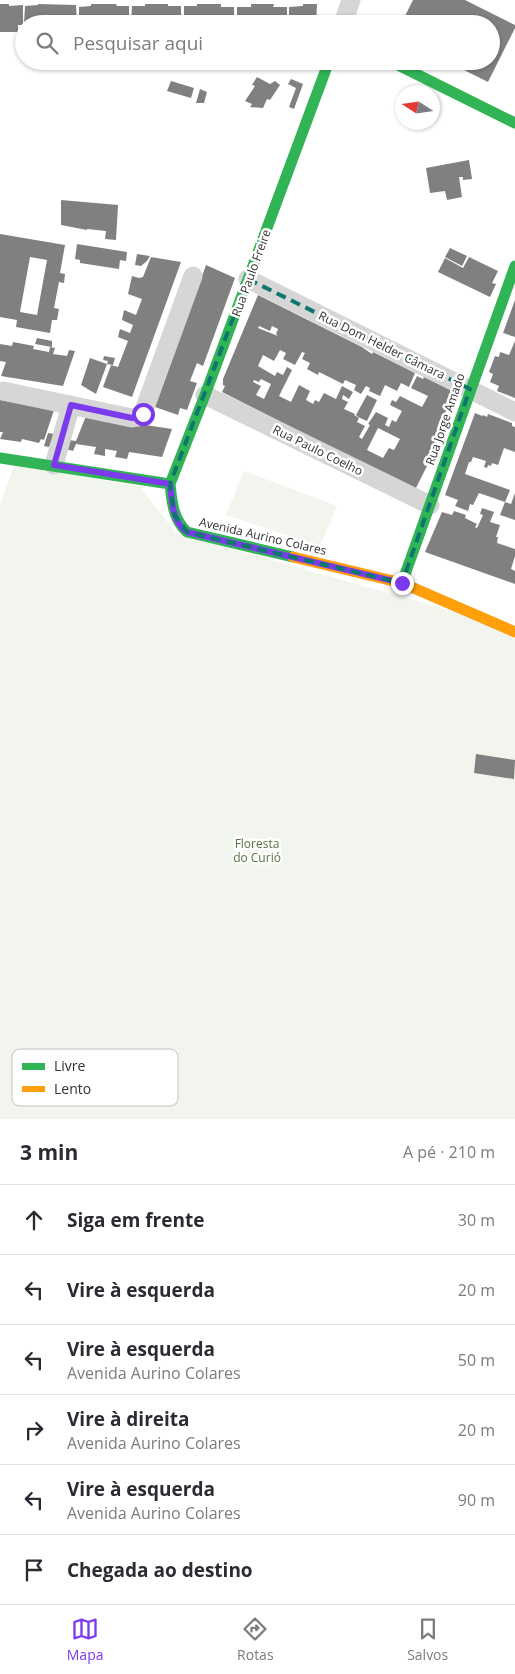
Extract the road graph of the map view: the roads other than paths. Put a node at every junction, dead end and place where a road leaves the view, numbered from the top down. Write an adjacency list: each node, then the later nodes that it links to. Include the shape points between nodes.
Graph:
1 (351, 0): 2 (street)
2 (346, 15)
3 (326, 70): 8 (street, Rua Paulo Freire)
4 (408, 70): 5 (street)
5 (515, 123)
6 (515, 266): 9 (street, Rua Jorge Amado)
7 (193, 276): 12 (street, via 143,414 132,418)
8 (248, 279): 9 (street, Rua Dom Helder Câmara); 11 (street, Rua Paulo Freire)
9 (470, 389): 13 (street, Rua Dom Helder Câmara); 17 (street, Rua Jorge Amado)
10 (3, 391): 12 (street)
11 (206, 395): 16 (street, Rua Paulo Freire); 17 (street, Rua Paulo Coelho)
12 (71, 405): 15 (street)
13 (515, 412)
14 (0, 458): 15 (street)
15 (54, 465): 16 (street)
16 (170, 484): 18 (street, Avenida Aurino Colares, via 174,514 178,524 187,532)
17 (430, 505): 18 (street, Rua Jorge Amado)
18 (402, 583): 19 (street, Avenida Aurino Colares)
19 (515, 632)

